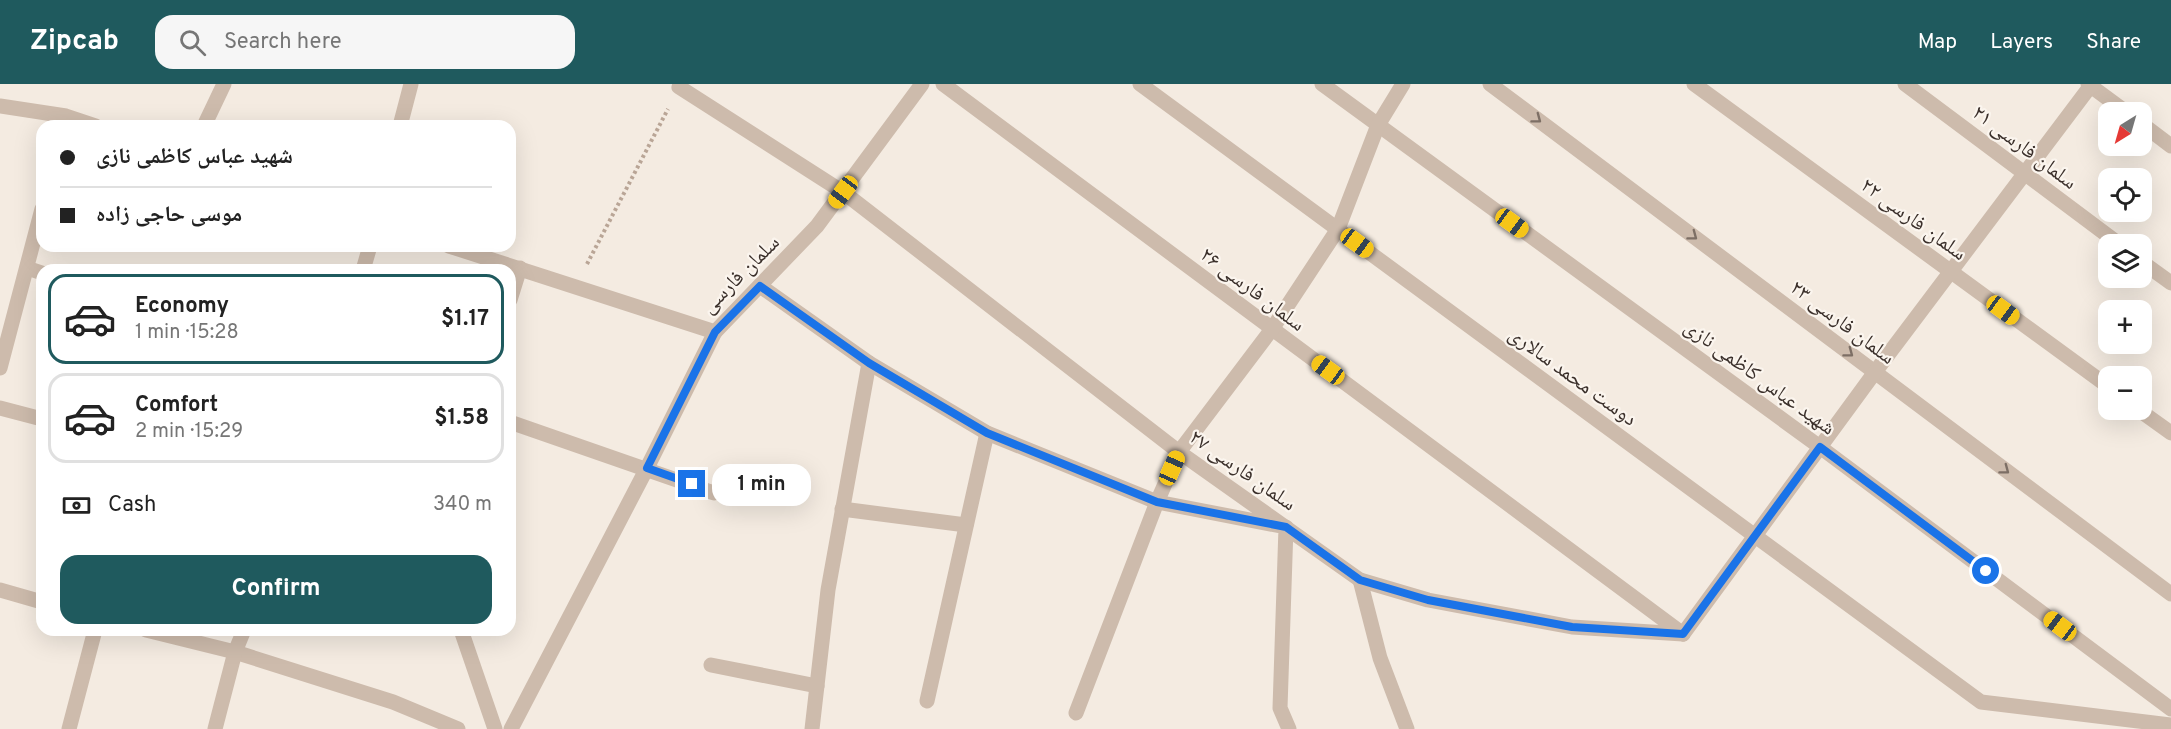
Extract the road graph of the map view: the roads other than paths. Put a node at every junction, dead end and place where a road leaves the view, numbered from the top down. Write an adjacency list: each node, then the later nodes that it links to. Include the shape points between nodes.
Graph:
1 (224, 84): 16 (street)
2 (411, 84): 17 (street)
3 (922, 84): 22 (street, سلمان فارسی)
4 (943, 84): 36 (street, سلمان فارسی ۲۶)
5 (1140, 84): 23 (street, دوست محمد سالاری)
6 (1322, 84): 18 (street, شهید عباس کاظمی نازی)
7 (1403, 84): 18 (street)
8 (1490, 84): 40 (street, سلمان فارسی ۲۳, one-way to 40)
9 (1694, 84): 32 (street, سلمان فارسی ۲۲)
10 (1905, 84): 21 (street, سلمان فارسی ۲۱)
11 (680, 85): 22 (street, سلمان فارسی ۲۷)
12 (2090, 85): 13 (street); 21 (street)
13 (2113, 102)
14 (0, 106): 15 (street)
15 (60, 120)
16 (207, 120)
17 (402, 120)
18 (1378, 124): 23 (street); 48 (street, شهید عباس کاظمی نازی)
19 (2152, 132): 20 (street)
20 (2171, 146)
21 (2025, 174): 24 (street, سلمان فارسی ۲۱); 32 (street)
22 (843, 192): 35 (street, سلمان فارسی, via 817,226); 49 (street, سلمان فارسی ۲۷)
23 (1338, 229): 36 (street); 56 (street, دوست محمد سالاری)
24 (2106, 234)
25 (36, 252): 30 (street)
26 (468, 252): 27 (street, سلمان فارسی)
27 (507, 264)
28 (516, 267): 29 (street, سلمان فارسی)
29 (520, 268): 33 (street); 37 (street, سلمان فارسی)
30 (34, 270): 39 (street)
31 (2152, 270): 34 (street)
32 (1951, 272): 40 (street); 41 (street, سلمان فارسی ۲۲)
33 (516, 281)
34 (2171, 284)
35 (760, 286): 37 (street, سلمان فارسی); 38 (street)
36 (1272, 329): 49 (street); 61 (street, سلمان فارسی ۲۶)
37 (715, 332): 50 (street)
38 (869, 363): 47 (street); 53 (street)
39 (0, 368)
40 (1875, 372): 48 (street); 59 (street, سلمان فارسی ۲۳, one-way to 59)
41 (2098, 379)
42 (0, 408): 43 (street)
43 (36, 417)
44 (2152, 419): 46 (street)
45 (516, 424): 50 (street)
46 (2171, 432)
47 (987, 433): 52 (street); 54 (street)
48 (1820, 447): 56 (street); 70 (street, شهید عباس کاظمی نازی)
49 (1179, 452): 52 (street); 55 (street, سلمان فارسی ۲۷)
50 (647, 468): 51 (street); 77 (street)
51 (714, 493)
52 (1157, 502): 55 (street); 71 (street)
53 (842, 509): 54 (street); 68 (street)
54 (966, 525): 69 (street)
55 (1286, 527): 57 (street, سلمان فارسی ۲۷); 79 (street, via 1280,708)
56 (1755, 536): 61 (street); 72 (street, دوست محمد سالاری, via 1981,702)
57 (1360, 580): 61 (street, سلمان فارسی ۲۷, via 1428,600 1572,627); 80 (street, via 1380,658)
58 (0, 591): 60 (street)
59 (2171, 594)
60 (36, 600)
61 (1683, 634)
62 (93, 636): 73 (street)
63 (170, 636): 66 (street)
64 (241, 636): 66 (street)
65 (463, 636): 76 (street)
66 (235, 652): 74 (street); 75 (street, via 393,702)
67 (711, 664): 68 (street)
68 (817, 686): 78 (street)
69 (927, 701)
70 (2171, 709)
71 (1076, 713)
72 (2171, 724)
73 (69, 729)
74 (215, 729)
75 (458, 729)
76 (495, 729)
77 (511, 729)
78 (812, 729)
79 (1289, 729)
80 (1407, 729)

